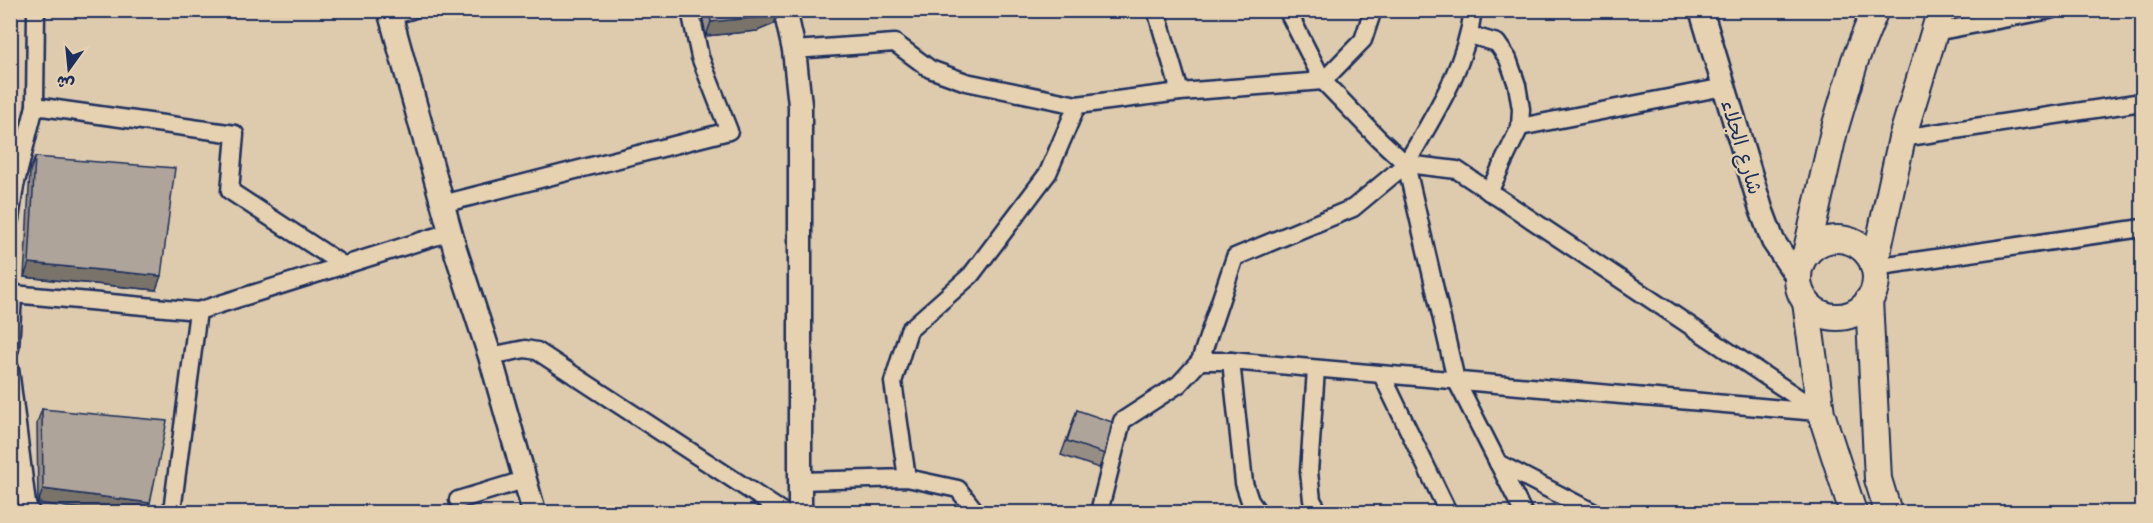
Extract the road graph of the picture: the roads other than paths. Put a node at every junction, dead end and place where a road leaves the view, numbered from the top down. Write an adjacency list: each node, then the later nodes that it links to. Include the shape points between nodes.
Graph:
1 (36, 10): 20 (street)
2 (690, 10): 25 (street, via 700,57 729,131)
3 (784, 10): 14 (main road)
4 (1156, 10): 17 (street)
5 (1287, 10): 15 (street)
6 (1373, 10): 15 (street, via 1363,40)
7 (1473, 10): 13 (street)
8 (1875, 10): 29 (main road, via 1834,131)
9 (2050, 10): 12 (street)
10 (398, 12): 25 (main road)
11 (1707, 15): 16 (main road, شارع الجلاء)
12 (1938, 21): 22 (main road)
13 (1470, 35): 21 (street, via 1497,43 1508,59 1517,85); 23 (street, via 1448,90)
14 (794, 51): 19 (street, via 895,43 930,69 957,79); 50 (main road, via 800,105)
15 (1323, 81): 17 (street); 23 (street)
16 (1724, 87): 21 (street); 32 (main road, شارع الجلاء, via 1761,209 1773,240)
17 (1180, 92): 19 (street)
18 (2142, 102): 22 (street)
19 (1077, 105): 48 (street, via 1048,173 971,275 909,330 893,382)
20 (35, 106): 26 (street); 30 (street, via 235,134 230,191)
21 (1520, 127): 24 (street)
22 (1902, 138): 31 (main road)
23 (1406, 164): 24 (street, via 1457,170); 39 (street, via 1353,208 1235,257); 44 (street)
24 (1489, 192): 45 (street)
25 (442, 204): 28 (main road)
26 (10, 219)
27 (2142, 228): 31 (street)
28 (450, 231): 30 (street); 38 (main road)
29 (1806, 254): 31 (main road, via 1815,246 1838,239 1860,247); 32 (main road)
30 (343, 265): 36 (street)
31 (1874, 267): 34 (main road, via 1874,289)
32 (1797, 278): 35 (main road)
33 (12, 291): 36 (street); 37 (street)
34 (1869, 299): 35 (main road, via 1850,315 1838,317 1826,316); 65 (main road, via 1878,479)
35 (1806, 302): 45 (main road)
36 (198, 311): 53 (street)
37 (11, 337)
38 (490, 356): 49 (main road); 55 (street, via 525,349 537,351)
39 (1200, 361): 40 (street); 58 (street, via 1179,384 1122,421)
40 (1231, 361): 42 (street); 59 (street, via 1244,483)
41 (10, 369): 46 (street)
42 (1316, 369): 43 (street); 60 (street, via 1310,472 1312,500)
43 (1382, 375): 44 (street); 61 (street)
44 (1456, 380): 45 (street); 47 (street)
45 (1821, 413): 64 (main road)
46 (15, 441): 52 (street)
47 (1498, 463): 62 (street); 63 (street)
48 (907, 478): 50 (street); 57 (street, via 958,489)
49 (524, 480): 51 (street); 54 (main road)
50 (800, 481): 56 (main road)
51 (458, 500)
52 (31, 513)
53 (170, 513)
54 (534, 513)
55 (783, 513)
56 (800, 513)
57 (976, 513)
58 (1099, 513)
59 (1258, 513)
60 (1319, 513)
61 (1448, 513)
62 (1523, 513)
63 (1593, 513)
64 (1853, 513)
65 (1888, 513)

